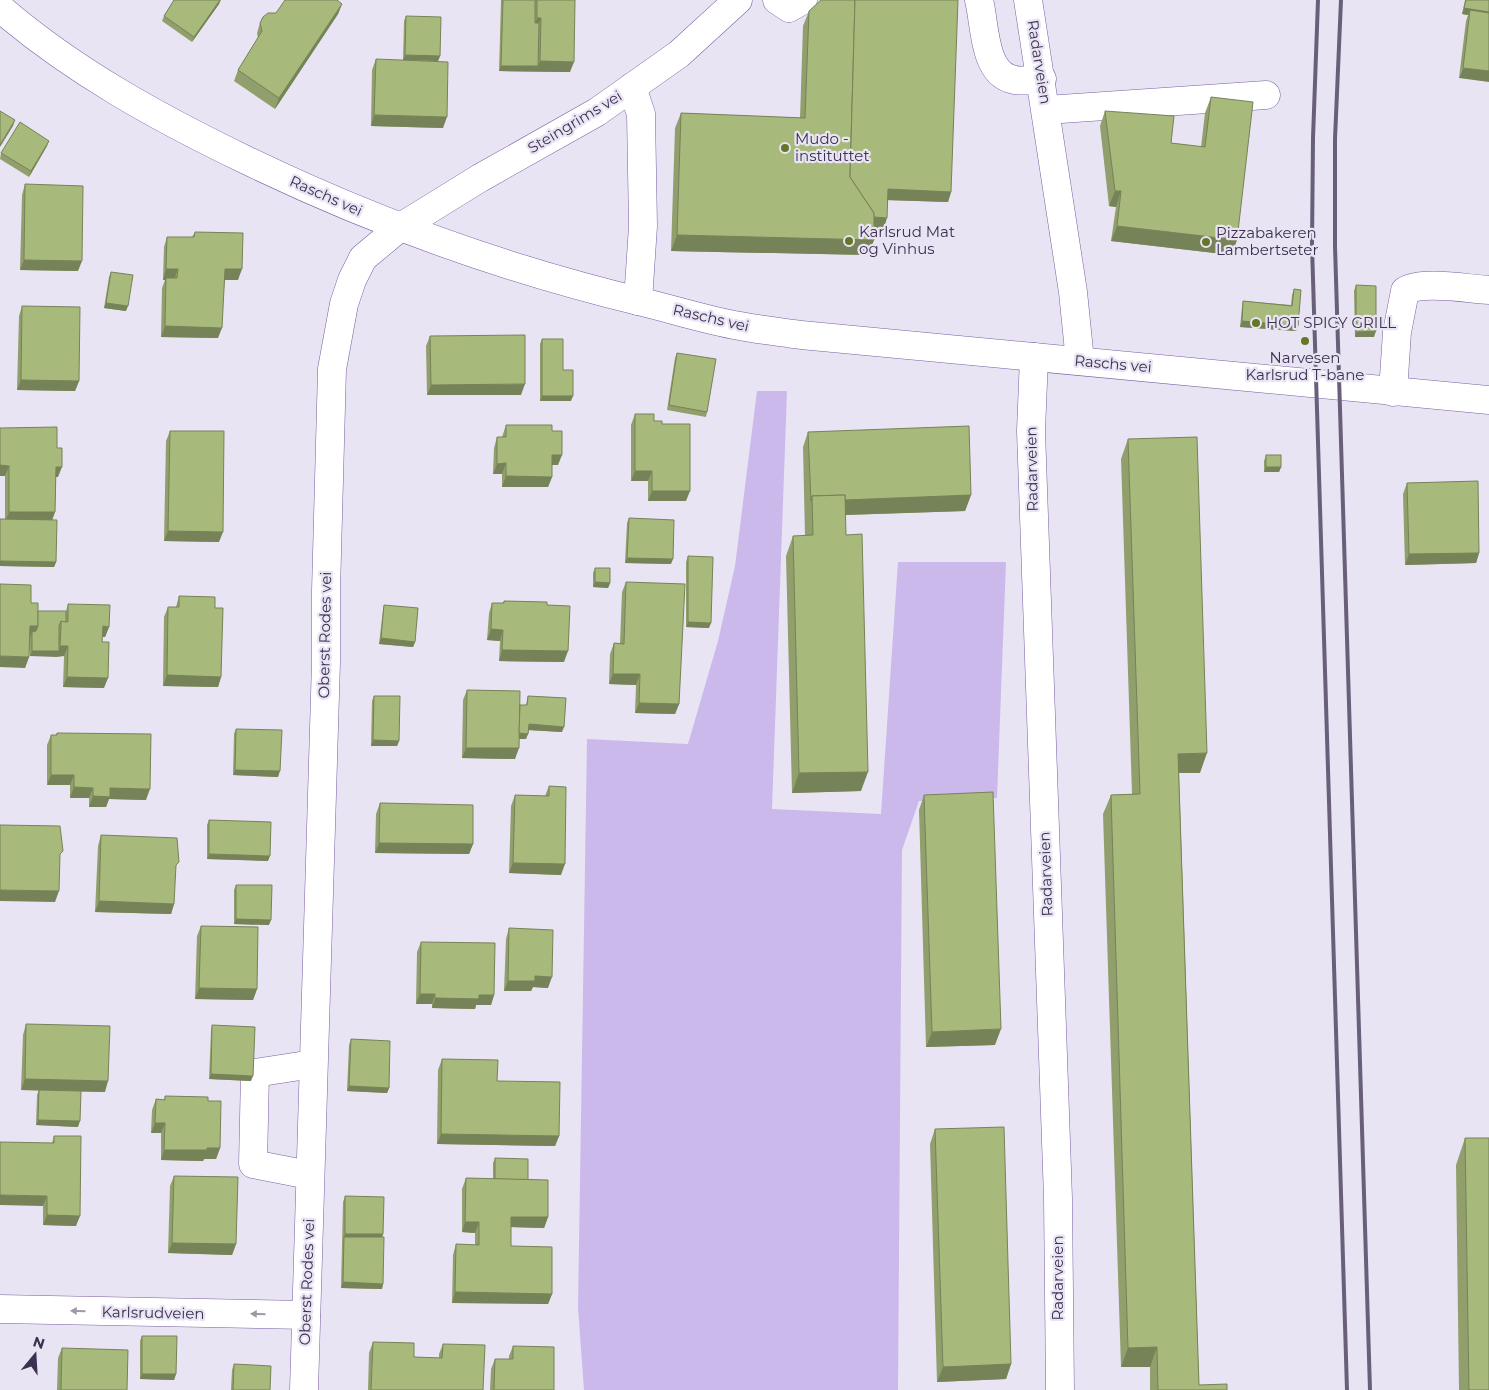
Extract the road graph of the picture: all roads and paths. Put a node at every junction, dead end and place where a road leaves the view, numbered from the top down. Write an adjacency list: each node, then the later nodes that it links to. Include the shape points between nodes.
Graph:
1 (738, 0): 8 (street, Steingrims vei, via 679,54)
2 (777, 0): 3 (street, via 789,8)
3 (803, 0)
4 (978, 0): 7 (street, via 988,56 999,72 1010,79)
5 (1028, 0): 7 (street, Radarveien)
6 (0, 8): 11 (street, Raschs vei, via 54,51 179,127 307,189)
7 (1042, 79): 10 (street, Radarveien)
8 (632, 87): 11 (street, Steingrims vei, via 597,112); 13 (street, via 641,114 643,226)
9 (1266, 95): 10 (street)
10 (1046, 110): 15 (street, Radarveien)
11 (399, 228): 13 (street, Raschs vei, via 503,264); 18 (street, Oberst Rodes vei, via 363,258 352,280 332,369)
12 (1489, 290): 16 (street, via 1424,286 1405,291 1397,332)
13 (638, 301): 14 (street, Raschs vei, via 757,329)
14 (1034, 357): 15 (street, Raschs vei); 23 (street, Radarveien, via 1031,430 1058,1198)
15 (1080, 361): 16 (street, Raschs vei)
16 (1393, 392): 17 (street, Raschs vei)
17 (1489, 400)
18 (313, 1064): 19 (street, Oberst Rodes vei); 19 (street, via 256,1073 253,1164)
19 (309, 1175): 21 (street, Oberst Rodes vei)
20 (0, 1309): 21 (street, Karlsrudveien, one-way to 20)
21 (306, 1315): 22 (street, Oberst Rodes vei)
22 (304, 1390)
23 (1060, 1390)

